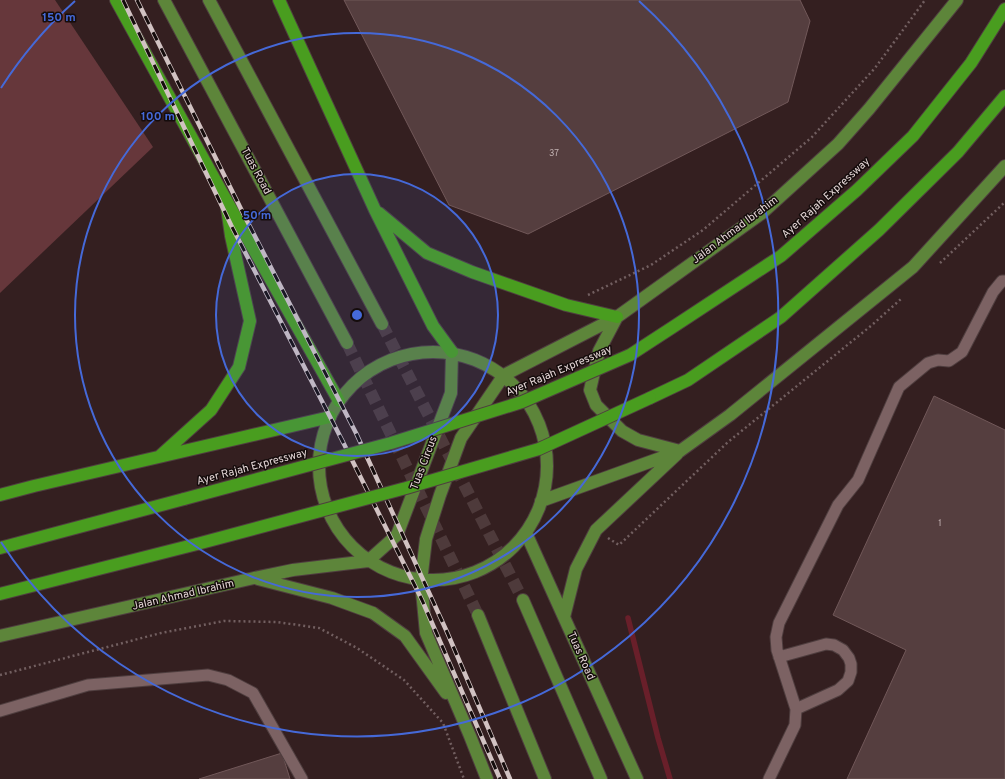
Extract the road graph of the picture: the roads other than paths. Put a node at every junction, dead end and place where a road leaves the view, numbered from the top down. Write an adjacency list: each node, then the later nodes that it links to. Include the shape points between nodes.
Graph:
1 (116, 0): 9 (highway)
2 (164, 0): 14 (main road, Tuas Road)
3 (209, 0): 13 (main road)
4 (279, 0): 10 (highway)
5 (957, 0): 12 (main road, Jalan Ahmad Ibrahim, via 838,144 762,213)
6 (1005, 9): 24 (highway, Ayer Rajah Expressway, bridge, via 971,63 913,136 857,190 781,256 630,355 522,402 391,443)
7 (1005, 96): 28 (highway, bridge, via 958,152 879,230 781,317 688,380 539,449 406,488)
8 (1005, 166): 19 (main road, via 914,267 730,415)
9 (226, 200): 17 (highway); 20 (highway, via 231,236 250,321 239,367 211,410)
10 (375, 210): 12 (highway, via 427,253 472,272 566,305); 15 (highway, via 433,326)
11 (1005, 281): 33 (lane, via 1002,281 993,292 962,352 949,361 928,362 899,387 858,480 838,504 779,623 776,637)
12 (617, 317): 16 (main road, Jalan Ahmad Ibrahim); 19 (main road, via 599,351 590,390 596,405 622,431 638,440)
13 (382, 324)
14 (347, 343)
15 (452, 352): 16 (main road, via 476,359); 17 (main road, via 420,352 389,360 361,377); 25 (main road, Tuas Circus, via 451,394 397,535)
16 (504, 375): 22 (main road, via 526,398 545,437 548,462); 27 (main road, via 461,438 426,538)
17 (339, 400): 18 (main road)
18 (330, 417): 20 (highway); 25 (main road, via 321,442 319,470 322,496 332,522 348,543)
19 (680, 451): 22 (main road); 31 (main road, via 596,530 576,569)
20 (159, 456): 21 (highway)
21 (0, 495)
22 (542, 501): 23 (main road)
23 (526, 533): 27 (main road, via 510,551 491,566 469,575); 31 (main road, Tuas Road)
24 (0, 548)
25 (368, 561): 26 (main road, Jalan Ahmad Ibrahim, via 293,570); 27 (main road, via 393,574)
26 (254, 578): 32 (main road, Jalan Ahmad Ibrahim); 36 (main road, via 332,598 373,613 405,636 444,689)
27 (421, 581): 36 (main road, via 426,633)
28 (0, 594)
29 (523, 600): 40 (main road)
30 (478, 614): 39 (main road)
31 (564, 617): 41 (main road, Tuas Road)
32 (0, 636)
33 (779, 657): 34 (lane); 34 (lane, via 826,644 843,650 851,664 848,681 838,690)
34 (796, 708): 42 (lane, via 795,725)
35 (0, 711): 37 (lane, via 88,685 208,675 228,680 253,693)
36 (470, 736): 38 (main road)
37 (302, 779)
38 (487, 779)
39 (545, 779)
40 (601, 779)
41 (637, 779)
42 (769, 779)

